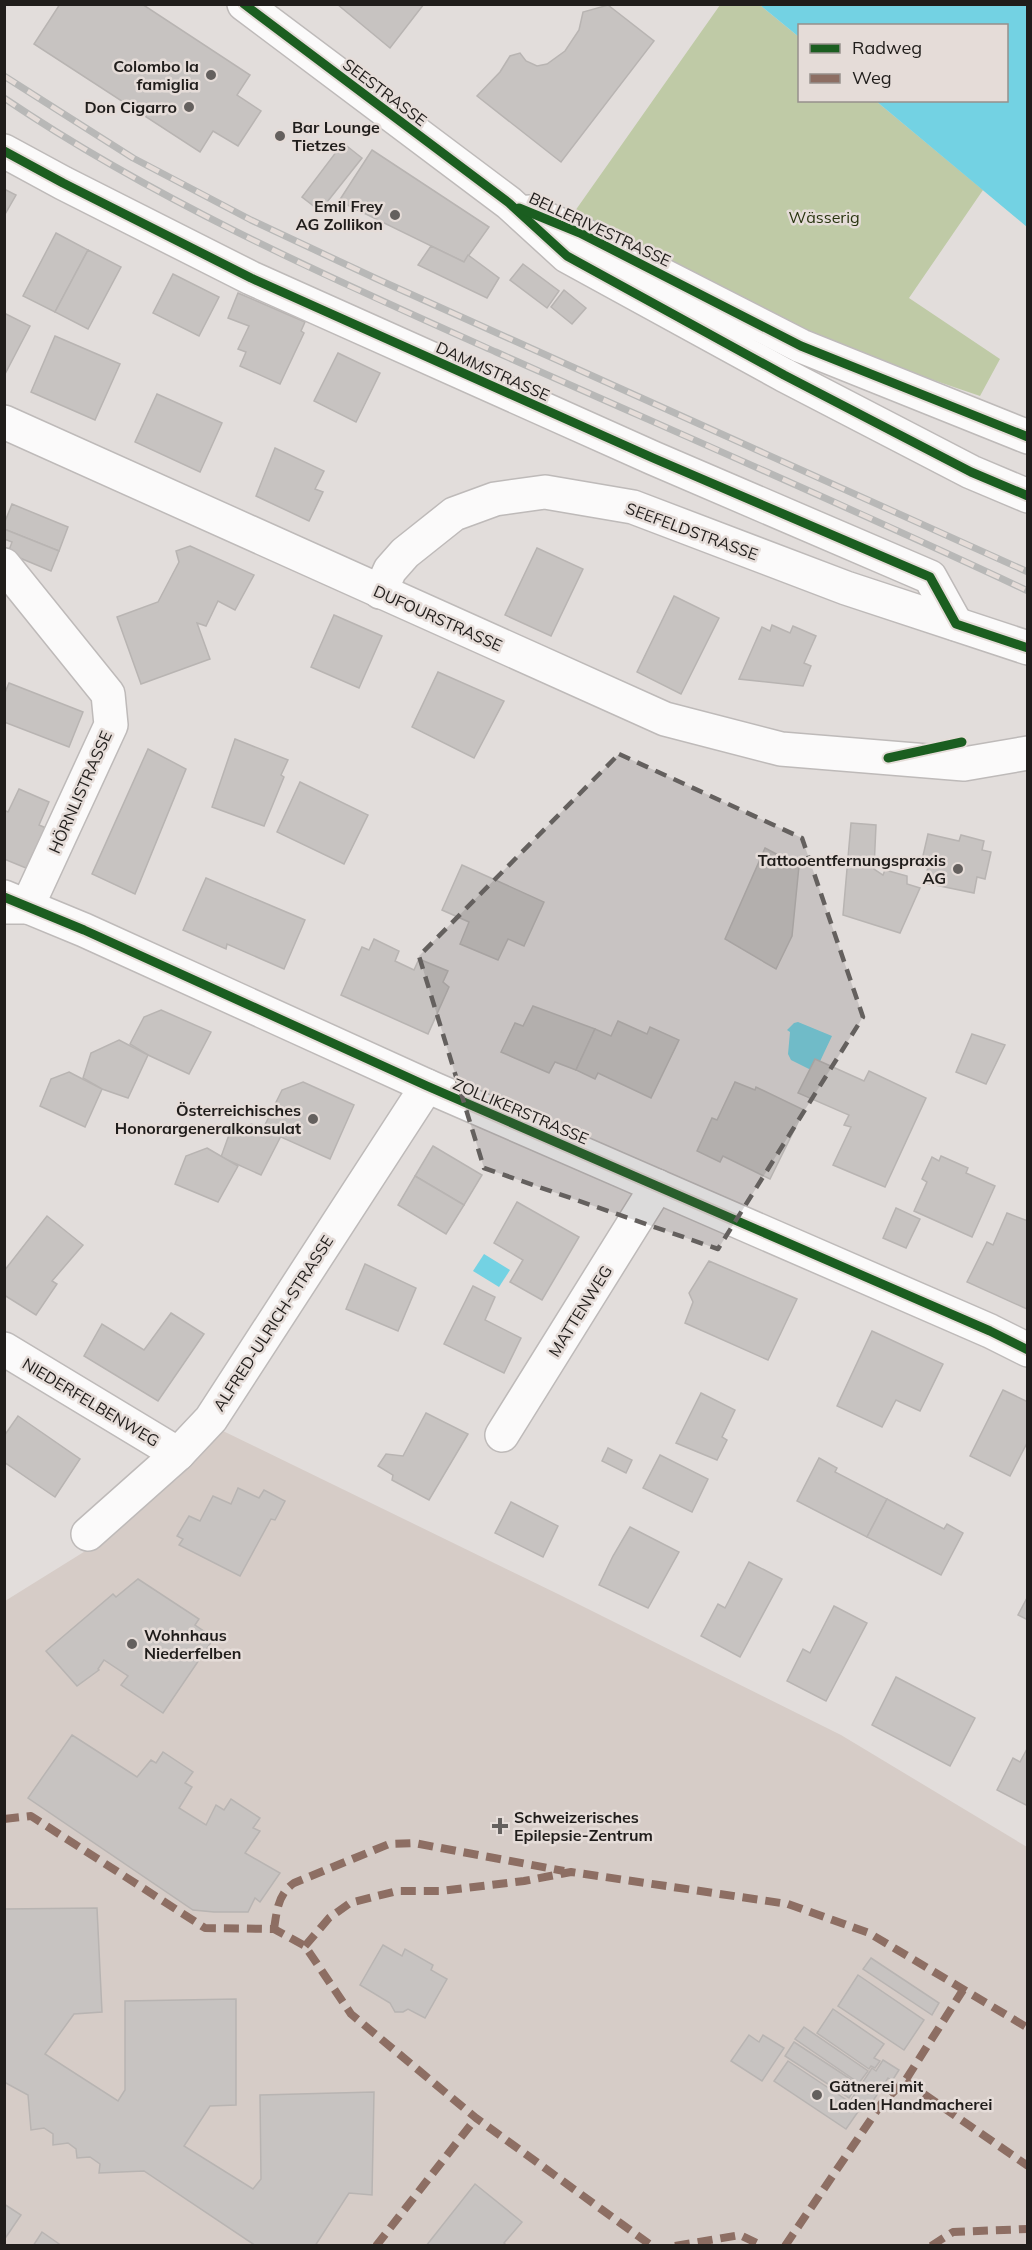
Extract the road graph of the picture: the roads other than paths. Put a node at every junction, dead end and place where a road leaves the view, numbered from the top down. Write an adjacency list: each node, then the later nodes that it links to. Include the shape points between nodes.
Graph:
1 (244, 4): 3 (street, SEESTRASSE)
2 (4, 151): 9 (street, DAMMSTRASSE, via 261,283 930,577)
3 (509, 203): 5 (street, BELLERIVESTRASSE, via 580,233 801,346); 6 (street, BELLERIVESTRASSE, via 567,256 784,375 971,472)
4 (4, 422): 8 (street, DUFOURSTRASSE)
5 (1028, 437)
6 (1028, 496)
7 (4, 565): 14 (street, HÖRNLISTRASSE, via 108,694 111,725)
8 (380, 592): 9 (street, SEEFELDSTRASSE, via 390,570 405,553 454,514 495,499 545,492 633,507 846,588); 12 (street, DUFOURSTRASSE, via 665,719 781,749 888,758)
9 (956, 624): 10 (street, SEEFELDSTRASSE)
10 (1028, 648)
11 (1028, 732): 12 (street, DUFOURSTRASSE)
12 (963, 753): 13 (street, DUFOURSTRASSE)
13 (1028, 753)
14 (12, 904): 15 (street, ZOLLIKERSTRASSE, via 115,944)
15 (427, 1086): 16 (street, ZOLLIKERSTRASSE); 20 (street, ALFRED-ULRICH-STRASSE, via 210,1419)
16 (657, 1186): 18 (street, ZOLLIKERSTRASSE); 19 (street, MATTENWEG)
17 (4, 1349): 20 (street, NIEDERFELBENWEG)
18 (1028, 1350)
19 (502, 1436)
20 (178, 1454): 21 (street, ALFRED-ULRICH-STRASSE)
21 (88, 1534)

